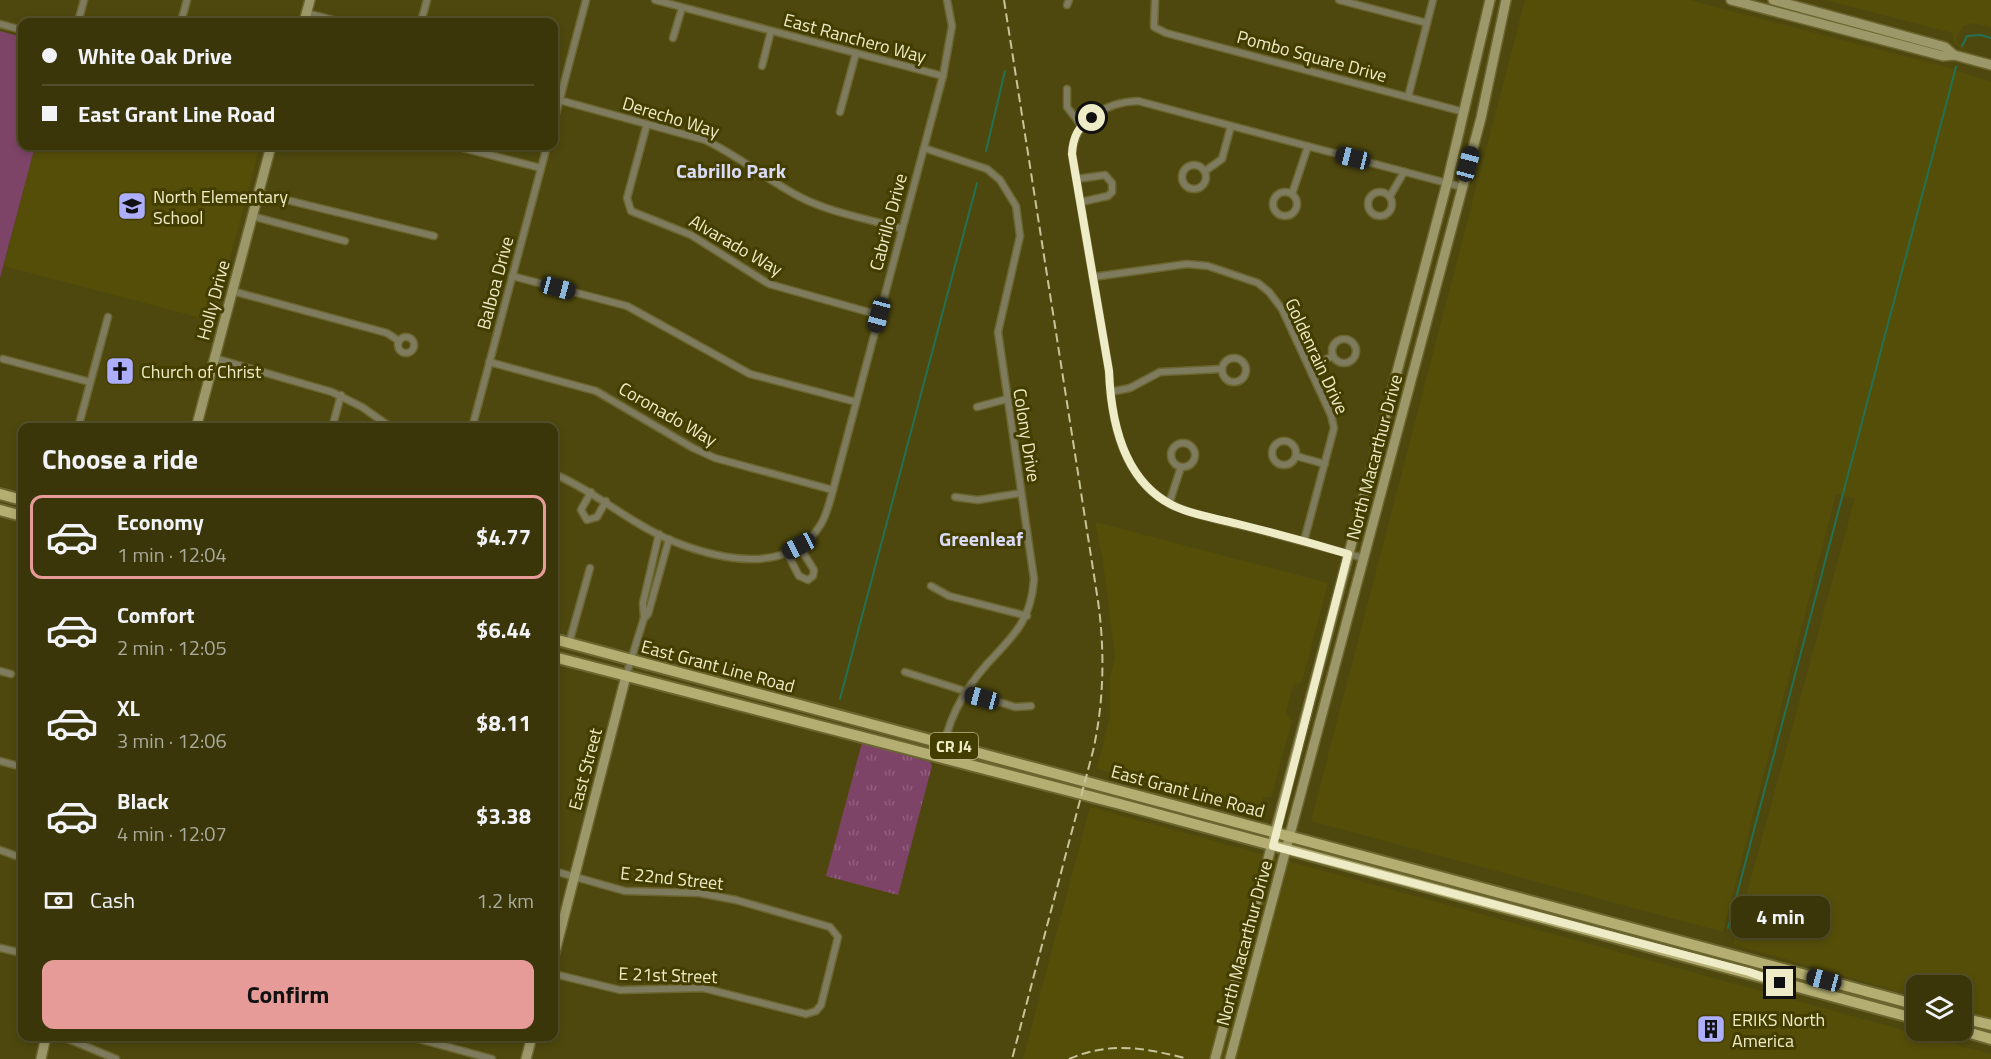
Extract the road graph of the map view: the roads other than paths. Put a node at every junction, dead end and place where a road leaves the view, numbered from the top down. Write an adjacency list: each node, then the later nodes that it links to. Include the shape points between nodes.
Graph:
1 (84, 0): 16 (street)
2 (187, 0): 17 (street)
3 (310, 0): 18 (main road)
4 (427, 0): 19 (street)
5 (586, 0): 32 (street)
6 (655, 0): 15 (street, East Ranchero Way)
7 (947, 0): 29 (street, Cabrillo Drive, via 952,26)
8 (1155, 0): 31 (street, Pombo Square Drive, via 1154,27 1166,33)
9 (1339, 0): 20 (street)
10 (1433, 0): 20 (street)
11 (1490, 0): 35 (main road, North Macarthur Drive)
12 (1506, 0): 49 (main road, North Macarthur Drive)
13 (1731, 0): 26 (main road, via 1943,56)
14 (1773, 0): 26 (main road, via 1945,46)
15 (682, 8): 23 (street, East Ranchero Way); 24 (street)
16 (79, 18)
17 (182, 18)
18 (305, 18)
19 (422, 18)
20 (1426, 23): 31 (street)
21 (0, 24): 22 (street)
22 (18, 29)
23 (771, 31): 25 (street, East Ranchero Way); 28 (street)
24 (673, 38)
25 (856, 53): 29 (street, East Ranchero Way); 34 (street)
26 (1954, 55): 27 (main road)
27 (1991, 64)
28 (762, 66)
29 (943, 76): 40 (street, Cabrillo Drive)
30 (1067, 89): 37 (street, via 1067,107)
31 (1407, 97): 35 (street, Pombo Square Drive)
32 (559, 100): 33 (street); 36 (street, Derecho Way)
33 (558, 104)
34 (840, 112)
35 (1464, 112): 48 (main road, North Macarthur Drive)
36 (648, 124): 55 (street, Derecho Way, via 724,149 821,206); 61 (street, Alvarado Way, via 627,198 631,211 691,235 769,284)
37 (1081, 125): 38 (street, via 1110,106 1138,101); 47 (street, via 1073,140)
38 (1231, 126): 39 (street); 45 (street, via 1222,159)
39 (1308, 146): 46 (street); 51 (street)
40 (924, 148): 55 (street, Cabrillo Drive); 73 (street, Colony Drive, via 987,169 1000,180 1016,206 1020,236 998,332)
41 (270, 150): 50 (main road, Holly Drive)
42 (471, 150): 44 (street)
43 (546, 150): 44 (street, Balboa Drive)
44 (541, 168): 58 (street, Balboa Drive)
45 (1205, 171): 45 (street, via 1193,164 1182,173 1187,188 1194,189 1205,181)
46 (1404, 171): 48 (street); 52 (street)
47 (1077, 179): 53 (street); 53 (street, via 1099,174 1106,175 1112,183 1108,196)
48 (1447, 183): 49 (street); 100 (main road, North Macarthur Drive)
49 (1462, 187): 101 (main road, North Macarthur Drive)
50 (258, 193): 54 (main road, Holly Drive); 56 (street)
51 (1292, 194): 51 (street, via 1297,207 1293,213 1277,214 1273,209 1275,196 1282,192)
52 (1390, 196): 52 (street, via 1377,192 1371,196 1371,212 1384,216 1390,212)
53 (1081, 202): 59 (street)
54 (252, 216): 57 (street); 60 (main road, Holly Drive)
55 (902, 229): 61 (street, Cabrillo Drive)
56 (434, 236)
57 (345, 241)
58 (512, 276): 67 (street, Balboa Drive); 74 (street, via 627,306 750,374)
59 (1093, 278): 68 (street, Goldenrain Drive, via 1187,264 1245,278 1269,291 1278,301); 71 (street)
60 (232, 291): 63 (street, via 387,333); 65 (main road, Holly Drive)
61 (879, 315): 74 (street, Cabrillo Drive)
62 (108, 317): 70 (street)
63 (399, 340)
64 (1333, 356): 64 (street, via 1338,362 1351,361 1356,356 1355,346 1344,338 1337,340); 68 (street)
65 (214, 358): 72 (street); 77 (main road, Holly Drive)
66 (3, 359): 70 (street)
67 (489, 362): 80 (street, Balboa Drive); 85 (street, Coronado Way, via 596,391 715,458)
68 (1310, 367): 82 (street, Goldenrain Drive, via 1334,428)
69 (1222, 369): 69 (street, via 1229,359 1236,358 1247,369 1239,382 1226,379); 71 (street, via 1160,372 1130,388)
70 (90, 382): 76 (street)
71 (1110, 392): 92 (street, via 1125,455 1149,490)
72 (341, 395): 78 (street); 79 (street)
73 (1007, 399): 75 (street); 87 (street, Colony Drive)
74 (856, 402): 85 (street, Cabrillo Drive)
75 (977, 407)
76 (79, 423)
77 (197, 423)
78 (333, 423)
79 (384, 423)
80 (473, 423)
81 (1296, 456): 81 (street, via 1296,449 1284,440 1272,449 1272,456 1282,465); 82 (street)
82 (1325, 464): 97 (street, Goldenrain Drive)
83 (1181, 467): 83 (street, via 1194,461 1193,447 1185,443 1172,448 1170,456); 92 (street)
84 (558, 476): 86 (street, Cabrillo Drive)
85 (833, 490): 98 (street, Cabrillo Drive, via 821,525)
86 (591, 492): 91 (street, Cabrillo Drive); 91 (street, via 581,510 587,520 597,517)
87 (1021, 493): 89 (street, via 978,500); 104 (street, Colony Drive, via 1034,579)
88 (0, 494): 90 (main road)
89 (954, 497)
90 (18, 499)
91 (606, 501): 95 (street, Cabrillo Drive)
92 (1169, 504): 97 (street)
93 (0, 510): 94 (main road)
94 (18, 515)
95 (659, 534): 96 (street, Cabrillo Drive); 105 (street, via 643,603)
96 (669, 540): 99 (street, Cabrillo Drive, via 755,561); 105 (street)
97 (1304, 541): 100 (street)
98 (799, 546): 99 (street, Cabrillo Drive); 99 (street, via 814,570 808,580 799,576)
99 (787, 553)
100 (1348, 554): 101 (street); 120 (main road, North Macarthur Drive)
101 (1364, 558): 121 (main road, North Macarthur Drive)
102 (590, 568): 107 (street)
103 (931, 586): 104 (street, via 949,596)
104 (1027, 616): 114 (street, Colony Drive, via 1016,635 986,665)
105 (644, 618): 109 (street, East Street)
106 (558, 640): 107 (main road, East Grant Line Road / CR J4)
107 (569, 643): 109 (main road, East Grant Line Road / CR J4)
108 (558, 658): 113 (main road, East Grant Line Road / CR J4)
109 (632, 660): 113 (street, East Street); 116 (main road, East Grant Line Road / CR J4)
110 (0, 671): 112 (street)
111 (905, 672): 114 (street)
112 (11, 674)
113 (626, 676): 117 (main road, East Grant Line Road / CR J4); 127 (main road, East Street)
114 (966, 694): 115 (street, via 1015,707); 116 (street, Colony Drive, via 954,711)
115 (1031, 706)
116 (944, 743): 117 (street, Colony Drive); 120 (main road, East Grant Line Road / CR J4)
117 (942, 759): 122 (main road, East Grant Line Road / CR J4)
118 (0, 761): 119 (street)
119 (18, 766)
120 (1277, 832): 121 (main road, East Grant Line Road / CR J4); 122 (main road, North Macarthur Drive)
121 (1290, 836): 124 (main road, North Macarthur Drive); 132 (main road, East Grant Line Road / CR J4)
122 (1273, 846): 124 (main road, East Grant Line Road / CR J4); 147 (main road, North Macarthur Drive)
123 (0, 850): 125 (street)
124 (1287, 850): 134 (main road, East Grant Line Road / CR J4); 148 (main road, North Macarthur Drive)
125 (18, 857)
126 (558, 872): 127 (street, E 22nd Street)
127 (574, 877): 128 (main road, East Street); 133 (street, E 22nd Street, via 625,891 699,893 736,900 830,927 838,937 821,1005)
128 (558, 940)
129 (0, 948): 130 (street)
130 (18, 952)
131 (558, 975): 133 (street, E 21st Street, via 620,990 703,988 806,1014)
132 (1906, 1002)
133 (816, 1011)
134 (1906, 1016)
135 (1972, 1020): 136 (main road)
136 (1991, 1025)
137 (1972, 1033): 138 (main road)
138 (1991, 1039)
139 (45, 1041): 143 (main road)
140 (73, 1041): 144 (street)
141 (426, 1041): 145 (street)
142 (531, 1041): 146 (main road)
143 (41, 1059)
144 (116, 1059)
145 (492, 1059)
146 (526, 1059)
147 (1215, 1059)
148 (1230, 1059)

